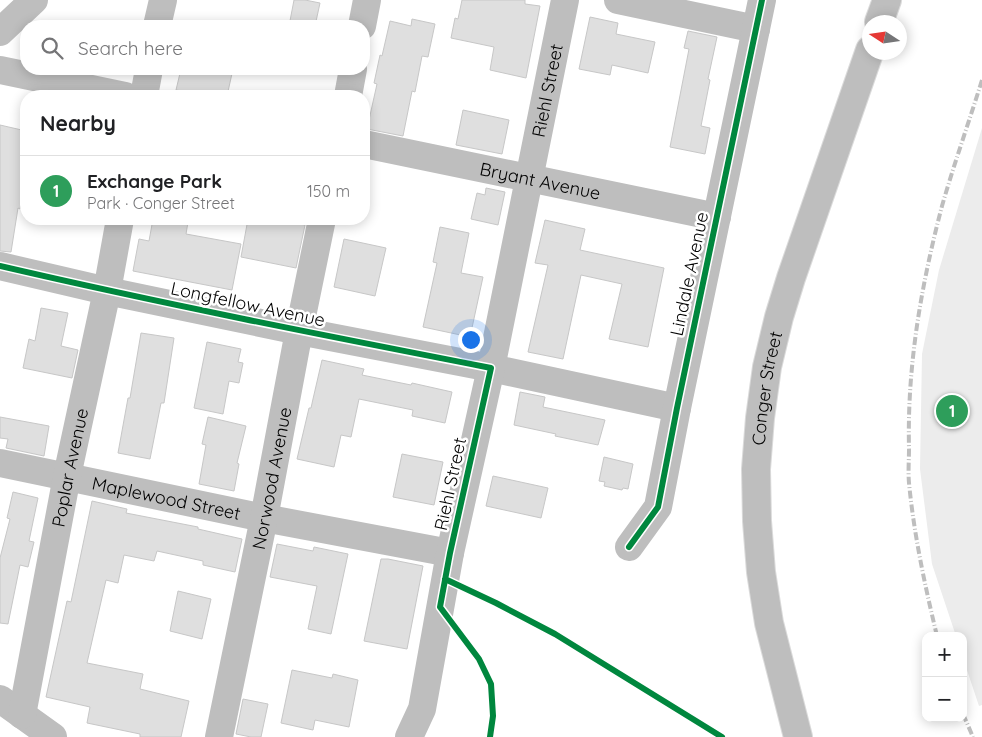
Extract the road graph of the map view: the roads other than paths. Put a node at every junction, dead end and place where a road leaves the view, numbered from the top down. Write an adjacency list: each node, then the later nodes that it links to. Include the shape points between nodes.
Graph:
1 (34, 0): 12 (street)
2 (163, 0): 9 (street)
3 (367, 0): 10 (street)
4 (565, 0): 23 (street, Riehl Street)
5 (618, 0): 11 (street)
6 (762, 0): 11 (street, Lindale Avenue)
7 (886, 0): 8 (street)
8 (881, 15)
9 (159, 20)
10 (363, 20)
11 (756, 28): 24 (street, Lindale Avenue)
12 (0, 32)
13 (867, 60): 42 (street, Conger Street, via 779,317 767,367 760,418 756,521 761,572)
14 (0, 70): 15 (street)
15 (20, 74)
16 (24, 75): 19 (street)
17 (148, 75): 20 (street)
18 (352, 75): 21 (street)
19 (96, 90)
20 (145, 90)
21 (349, 90)
22 (370, 145): 23 (street, Bryant Avenue)
23 (530, 177): 24 (street, Bryant Avenue); 30 (street, Riehl Street)
24 (717, 217): 31 (street, Lindale Avenue)
25 (119, 225): 28 (street, Poplar Avenue)
26 (321, 225): 29 (street, Norwood Avenue)
27 (0, 266): 28 (street, Longfellow Avenue)
28 (107, 291): 29 (street, Longfellow Avenue); 33 (street, Poplar Avenue)
29 (299, 330): 30 (street, Longfellow Avenue); 34 (street, Norwood Avenue)
30 (491, 368): 31 (street, Longfellow Avenue); 36 (street, Riehl Street)
31 (677, 408): 35 (street, Lindale Avenue, via 658,507)
32 (0, 463): 33 (street, Maplewood Street)
33 (67, 476): 34 (street, Maplewood Street); 38 (street, Poplar Avenue)
34 (264, 518): 36 (street, Maplewood Street); 40 (street, Norwood Avenue)
35 (630, 547)
36 (450, 553): 41 (street, Riehl Street, via 422,709)
37 (0, 699): 38 (street)
38 (22, 715): 39 (street)
39 (53, 737)
40 (219, 737)
41 (408, 737)
42 (798, 737)

